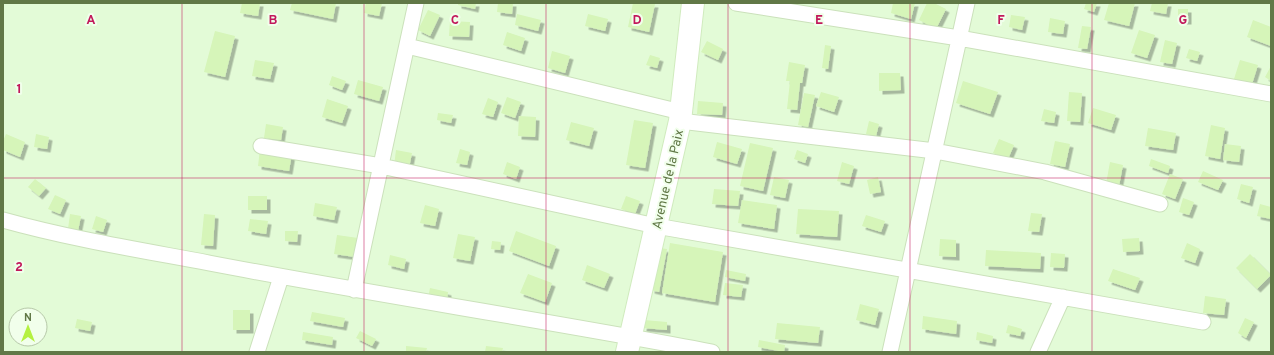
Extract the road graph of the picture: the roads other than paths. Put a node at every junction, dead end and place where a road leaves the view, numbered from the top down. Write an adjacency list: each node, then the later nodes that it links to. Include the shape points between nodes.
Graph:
1 (416, 3): 6 (street)
2 (693, 3): 8 (street, Avenue de la Paix)
3 (736, 3): 5 (street)
4 (967, 3): 5 (street)
5 (959, 38): 7 (street); 10 (street)
6 (407, 46): 8 (street); 11 (street)
7 (1271, 94)
8 (680, 117): 10 (street); 14 (street, Avenue de la Paix)
9 (261, 146): 11 (street)
10 (935, 151): 12 (street, via 1045,172); 15 (street)
11 (381, 166): 14 (street); 17 (street)
12 (1160, 204)
13 (3, 220): 16 (street, via 43,231)
14 (656, 226): 15 (street); 20 (street, Avenue de la Paix)
15 (908, 270): 18 (street); 23 (street)
16 (280, 277): 17 (street); 21 (street)
17 (354, 290): 20 (street)
18 (1063, 297): 19 (street); 24 (street)
19 (1203, 322)
20 (629, 344): 22 (street)
21 (257, 352)
22 (712, 352)
23 (890, 352)
24 (1038, 352)

